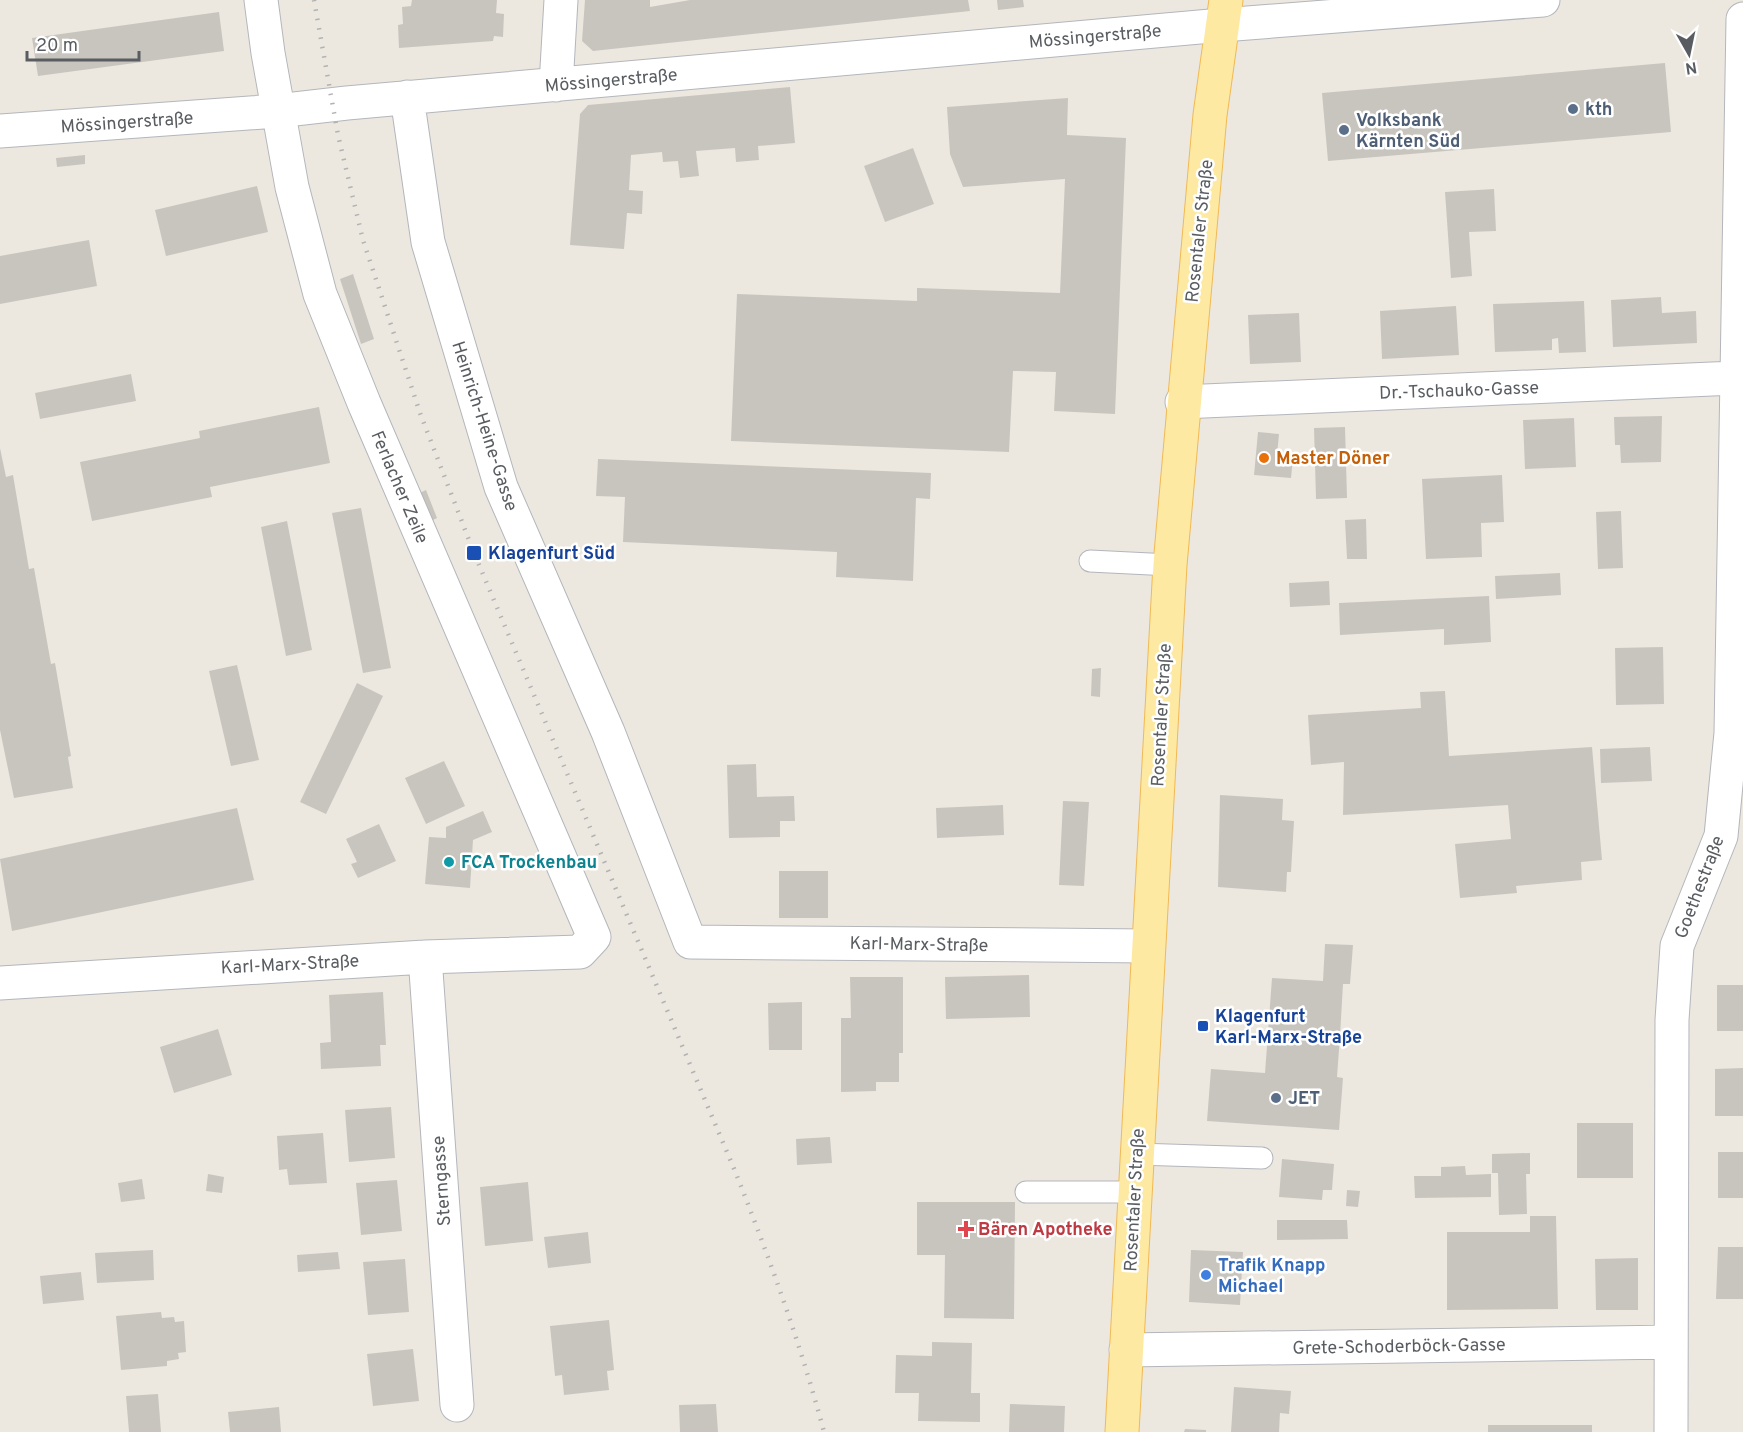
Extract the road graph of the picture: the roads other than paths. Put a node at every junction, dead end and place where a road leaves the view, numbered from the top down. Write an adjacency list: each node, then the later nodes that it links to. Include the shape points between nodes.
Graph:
1 (261, 0): 8 (street, Ferlacher Zeile)
2 (561, 0): 6 (street)
3 (1543, 0): 4 (street, Mössingerstraße)
4 (1224, 13): 6 (street, Mössingerstraße); 11 (main road, Rosentaler Straße)
5 (1743, 19): 10 (street, Goethestraße)
6 (556, 85): 7 (street, Mössingerstraße)
7 (407, 98): 8 (street, Mössingerstraße); 15 (street, Heinrich-Heine-Gasse, via 428,242 501,487 608,732)
8 (277, 111): 9 (street, Mössingerstraße); 17 (street, Ferlacher Zeile, via 304,240 320,294 594,938)
9 (0, 132)
10 (1736, 378): 11 (street, Dr.-Tschauko-Gasse); 14 (street, Goethestraße)
11 (1182, 402): 13 (main road, Rosentaler Straße)
12 (1090, 561): 13 (lane)
13 (1170, 565): 16 (main road, Rosentaler Straße)
14 (1732, 835): 24 (street, Goethestraße, via 1677,946 1672,1020)
15 (690, 942): 16 (street, Karl-Marx-Straße)
16 (1147, 946): 20 (main road, Rosentaler Straße)
17 (580, 952): 18 (street, Karl-Marx-Straße)
18 (425, 957): 19 (street, Karl-Marx-Straße); 26 (street, Sterngasse)
19 (0, 983)
20 (1137, 1154): 21 (lane); 23 (main road, Rosentaler Straße)
21 (1262, 1158)
22 (1026, 1192): 23 (lane)
23 (1135, 1192): 25 (main road, Rosentaler Straße)
24 (1671, 1342): 25 (street, Grete-Schoderböck-Gasse); 28 (street, Goethestraße)
25 (1126, 1350): 27 (main road, Rosentaler Straße)
26 (457, 1405)
27 (1122, 1432)
28 (1671, 1432)

